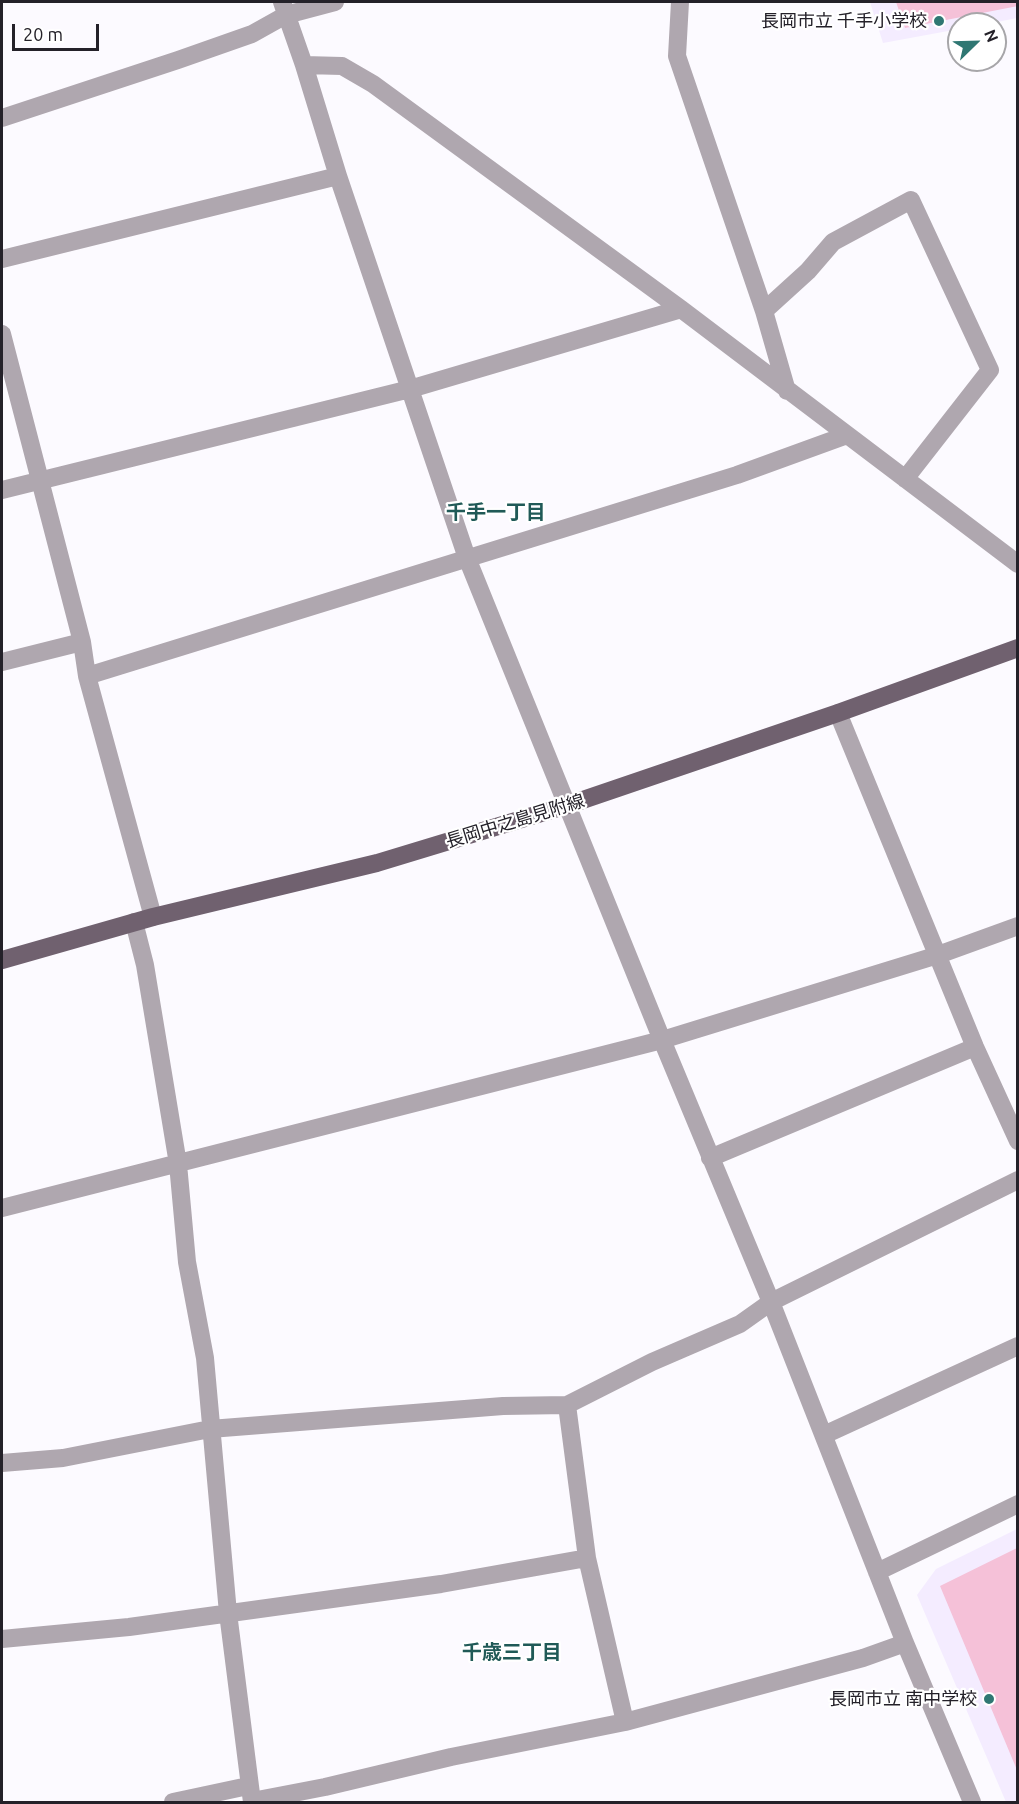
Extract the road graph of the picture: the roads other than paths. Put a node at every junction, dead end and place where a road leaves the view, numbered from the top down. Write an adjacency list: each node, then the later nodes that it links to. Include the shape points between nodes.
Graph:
1 (335, 2): 3 (street)
2 (680, 2): 9 (street, via 677,56)
3 (284, 8): 4 (street); 5 (street, via 252,34)
4 (304, 65): 6 (street); 8 (street, via 342,66 373,84)
5 (2, 118)
6 (338, 176): 7 (street); 11 (street)
7 (2, 259)
8 (681, 309): 11 (street); 12 (street)
9 (764, 311): 12 (street); 14 (street, via 808,271 832,242 911,200 990,370)
10 (2, 334): 15 (street)
11 (410, 389): 15 (street); 17 (street)
12 (787, 391): 13 (street)
13 (847, 435): 14 (street); 17 (street, via 737,475)
14 (905, 479): 18 (street)
15 (41, 480): 16 (street); 19 (street)
16 (2, 490)
17 (467, 558): 22 (street); 24 (street)
18 (1017, 564)
19 (82, 642): 21 (street); 22 (street)
20 (1017, 648): 23 (main road, 長岡中之島見附線)
21 (2, 662)
22 (87, 676): 25 (street)
23 (838, 713): 24 (main road, 長岡中之島見附線); 28 (street)
24 (568, 805): 25 (main road, 長岡中之島見附線, via 377,863); 30 (street)
25 (153, 917): 26 (main road, 長岡中之島見附線)
26 (134, 922): 29 (main road, 長岡中之島見附線); 34 (street, via 145,964)
27 (1017, 926): 28 (street)
28 (938, 955): 30 (street); 31 (street)
29 (2, 960)
30 (662, 1040): 33 (street); 34 (street)
31 (975, 1047): 32 (street); 33 (street)
32 (1017, 1141)
33 (710, 1158): 37 (street)
34 (178, 1164): 36 (street); 40 (street, via 187,1262 205,1358)
35 (1017, 1180): 37 (street)
36 (2, 1208)
37 (771, 1302): 39 (street, via 740,1324); 41 (street)
38 (1017, 1346): 41 (street)
39 (567, 1405): 40 (street, via 502,1406); 44 (street)
40 (210, 1430): 42 (street, via 63,1458); 46 (street)
41 (824, 1435): 45 (street)
42 (2, 1463)
43 (1017, 1504): 45 (street)
44 (587, 1558): 46 (street, via 441,1584); 49 (street)
45 (877, 1572): 48 (street)
46 (228, 1613): 47 (street); 50 (street)
47 (2, 1639)
48 (905, 1643): 49 (street, via 863,1658); 52 (street)
49 (625, 1722): 50 (street, via 325,1786)
50 (251, 1796): 51 (street)
51 (173, 1803)
52 (972, 1803)

